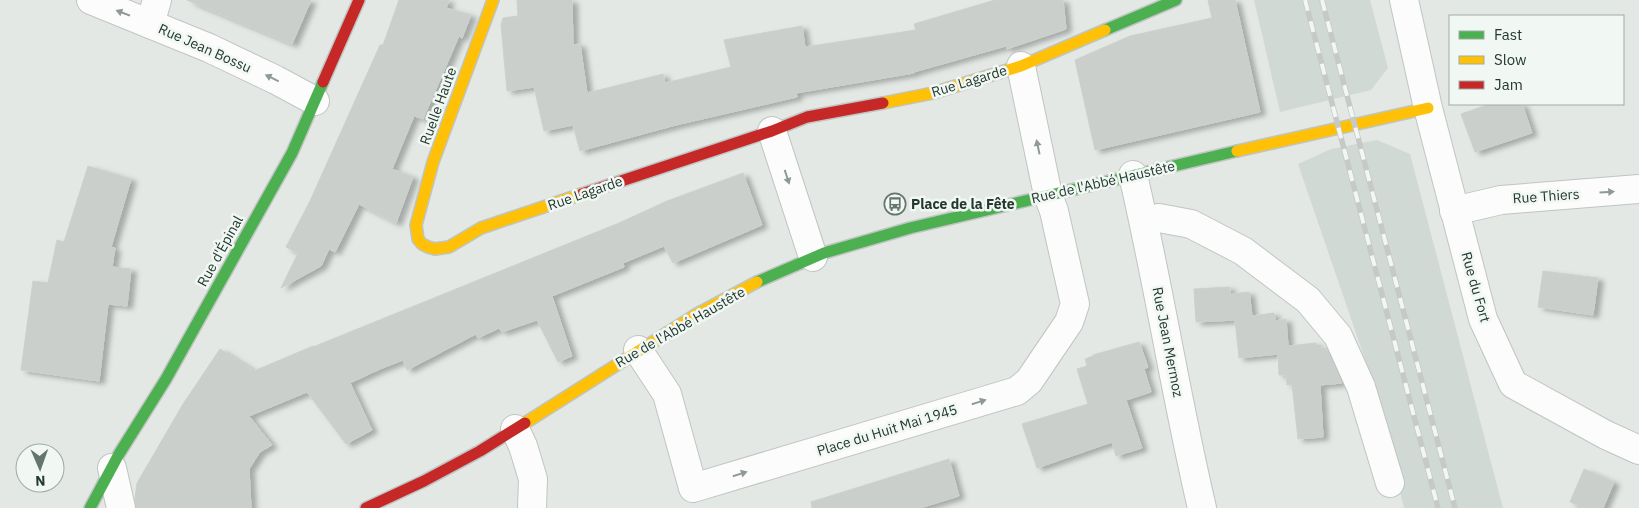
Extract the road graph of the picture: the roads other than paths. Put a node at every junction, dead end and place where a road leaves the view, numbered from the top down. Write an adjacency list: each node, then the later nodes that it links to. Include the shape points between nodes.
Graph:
1 (91, 0): 6 (street, Rue Jean Bossu, one-way to 1)
2 (359, 0): 8 (street, Rue d'Épinal)
3 (493, 0): 16 (street, Ruelle Haute, via 433,162)
4 (1176, 0): 7 (street, Rue Lagarde)
5 (1413, 3): 9 (street, Rue du Fort)
6 (154, 12): 8 (street, Rue Jean Bossu, one-way to 6, via 217,52)
7 (1021, 66): 10 (street, Rue Lagarde, via 933,93 807,117); 13 (street, Rue Lagarde, one-way to 7)
8 (315, 101): 21 (street, Rue d'Épinal, via 292,153 166,379)
9 (1428, 108): 11 (street, Rue de l'Abbé Haustête); 14 (street, Rue du Fort)
10 (772, 131): 16 (street, Rue Lagarde, via 481,228 455,245 436,250 422,246); 17 (street, one-way to 17)
11 (1134, 175): 13 (street, Rue de l'Abbé Haustête); 15 (street, Rue Jean Mermoz)
12 (1639, 189): 14 (street, Rue Thiers, one-way to 12, via 1501,200)
13 (1048, 195): 17 (street, Rue de l'Abbé Haustête, via 902,230); 18 (street, Place du Huit Mai 1945, one-way to 13, via 667,394 693,488 1017,391 1029,381 1069,322 1075,304)
14 (1454, 211): 20 (street, Rue du Fort, via 1484,319 1513,384)
15 (1144, 221): 22 (street, via 1160,218 1191,224 1243,251 1308,300 1338,336 1361,387); 27 (street, Rue Jean Mermoz)
16 (416, 225)
17 (813, 258): 18 (street, Rue de l'Abbé Haustête, via 728,296)
18 (638, 350): 19 (street, Rue de l'Abbé Haustête)
19 (515, 429): 25 (street, Rue de l'Abbé Haustête, via 451,468); 26 (street, via 533,479)
20 (1639, 450)
21 (112, 468): 23 (street, Rue d'Épinal); 24 (street)
22 (1390, 483)
23 (90, 508)
24 (121, 508)
25 (366, 508)
26 (532, 508)
27 (1202, 508)

